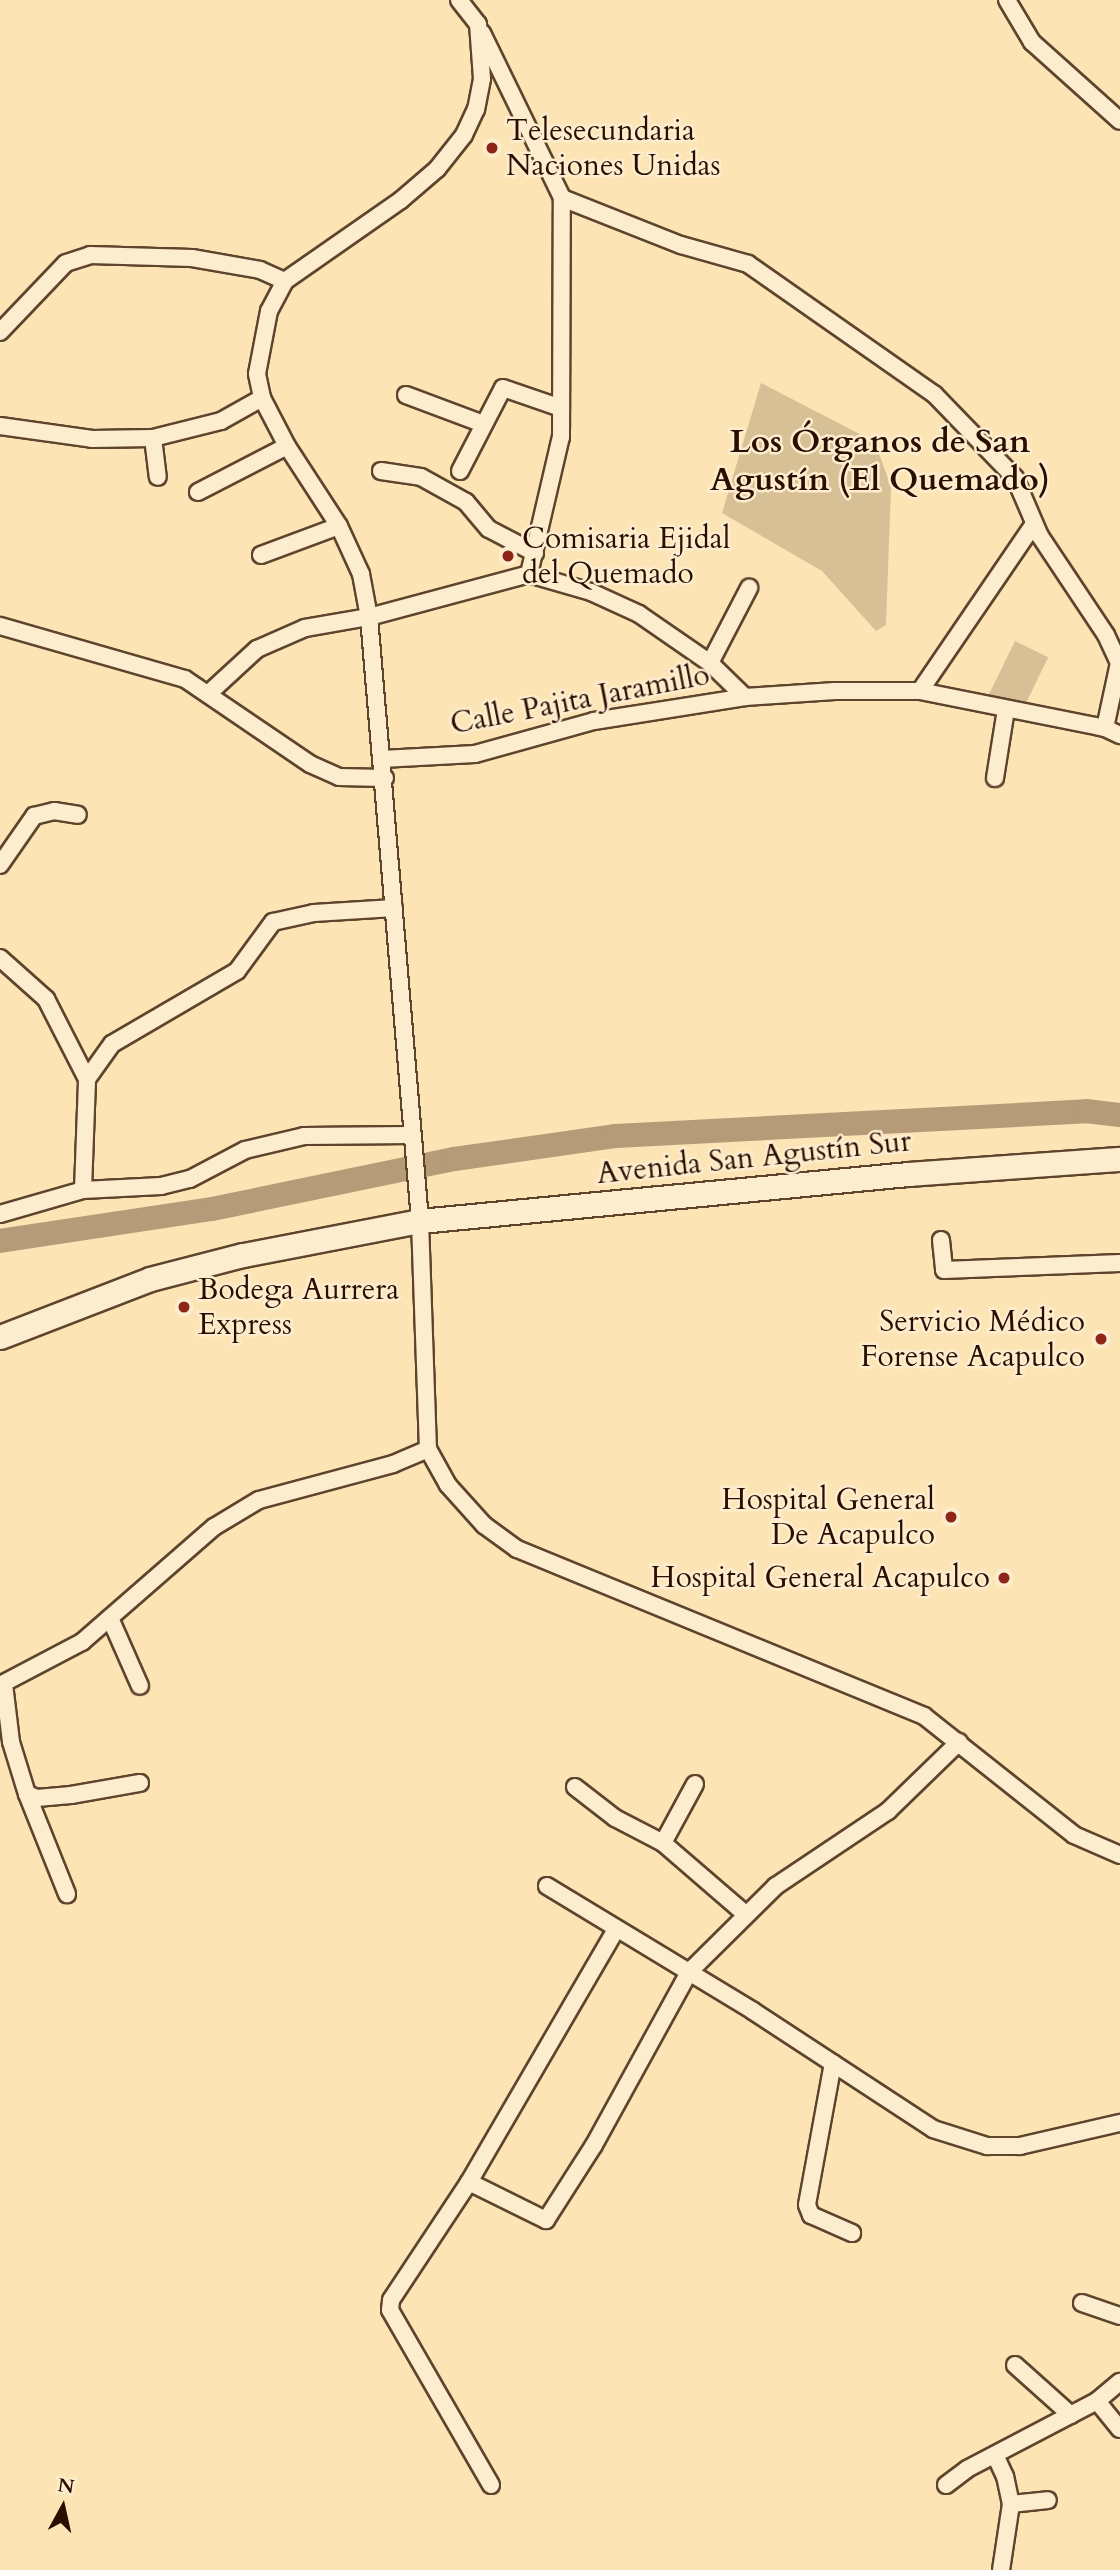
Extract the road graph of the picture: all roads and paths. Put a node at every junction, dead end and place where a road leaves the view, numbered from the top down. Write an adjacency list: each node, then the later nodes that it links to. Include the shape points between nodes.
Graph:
1 (459, 0): 3 (street)
2 (1007, 0): 4 (street, via 1032,42)
3 (478, 24): 5 (street); 6 (street, via 482,79 464,135 437,169 401,200)
4 (1120, 121)
5 (562, 198): 10 (street); 19 (street, via 681,245 748,264 885,357 934,394 995,455 1023,491)
6 (285, 281): 7 (street, via 260,270 192,258 90,255 66,263); 9 (street, via 258,351)
7 (0, 332)
8 (406, 395): 11 (street)
9 (262, 398): 13 (street, via 221,421); 14 (street)
10 (561, 408): 11 (street, via 503,388); 21 (street, via 558,456)
11 (483, 424): 16 (street)
12 (0, 426): 13 (street, via 52,436)
13 (153, 438): 17 (street)
14 (287, 446): 18 (street); 20 (street)
15 (381, 471): 21 (street, via 421,477 466,502 489,529)
16 (460, 471)
17 (158, 477)
18 (198, 492)
19 (1034, 524): 27 (street); 29 (street)
20 (339, 526): 22 (street); 25 (street, via 361,574)
21 (535, 553): 23 (street)
22 (261, 555)
23 (529, 574): 25 (street); 28 (street, via 591,592 639,614)
24 (749, 588): 28 (street)
25 (369, 617): 30 (street, via 305,628 257,649); 35 (street)
26 (0, 626): 30 (street, via 185,679)
27 (1119, 659): 33 (street)
28 (710, 663): 31 (street)
29 (920, 691): 31 (street, Calle Pajita Jaramillo); 32 (street, Calle Pajita Jaramillo)
30 (208, 694): 36 (street, via 310,764 339,777)
31 (745, 697): 35 (street, Calle Pajita Jaramillo, via 594,721 475,754)
32 (1006, 709): 33 (street, Calle Pajita Jaramillo); 37 (street)
33 (1105, 728): 34 (street, Calle Pajita Jaramillo)
34 (1120, 735)
35 (382, 759): 36 (street)
36 (385, 778): 40 (street)
37 (995, 779)
38 (78, 815): 39 (street, via 54,811 34,816)
39 (0, 865)
40 (394, 908): 42 (street, via 314,913 273,922 237,971 111,1044); 43 (street)
41 (0, 958): 42 (street, via 46,999)
42 (87, 1079): 45 (street)
43 (412, 1140): 45 (street, via 304,1136 245,1150 190,1179 161,1186); 47 (street)
44 (1120, 1161): 47 (main road, Avenida San Agustín Sur, via 909,1174)
45 (83, 1190): 46 (street)
46 (0, 1214)
47 (421, 1221): 50 (main road, Avenida San Agustín Sur, via 243,1255 150,1279); 51 (street)
48 (941, 1240): 49 (street, via 944,1270)
49 (1120, 1263)
50 (0, 1337)
51 (428, 1448): 52 (street, via 393,1464 259,1500 214,1527); 55 (street, via 448,1485 484,1525 517,1549 924,1716)
52 (110, 1618): 53 (street, via 54,1659); 54 (street)
53 (2, 1684): 59 (street, via 11,1742)
54 (140, 1686)
55 (960, 1742): 61 (street, via 1064,1828); 64 (street, via 888,1811 776,1886)
56 (140, 1783): 59 (street, via 71,1795 37,1798)
57 (695, 1784): 60 (street)
58 (575, 1787): 60 (street, via 615,1818)
59 (27, 1794): 63 (street)
60 (663, 1843): 64 (street)
61 (1120, 1855)
62 (547, 1885): 65 (street)
63 (67, 1894)
64 (744, 1913): 66 (street)
65 (616, 1929): 66 (street); 69 (street)
66 (689, 1972): 67 (street); 69 (street, via 594,2145 546,2220)
67 (833, 2063): 68 (street, via 933,2129 988,2146 1043,2142); 70 (street, via 807,2204 811,2215)
68 (1120, 2123)
69 (468, 2182): 79 (street, via 394,2290 390,2310)
70 (852, 2233)
71 (1082, 2303): 72 (street)
72 (1120, 2316)
73 (1015, 2365): 76 (street)
74 (1120, 2382): 75 (street)
75 (1097, 2401): 76 (street); 77 (street)
76 (1071, 2415): 78 (street)
77 (1120, 2429)
78 (995, 2455): 80 (street); 82 (street)
79 (491, 2485)
80 (946, 2485)
81 (1048, 2500): 82 (street)
82 (1010, 2504): 83 (street)
83 (1001, 2570)

